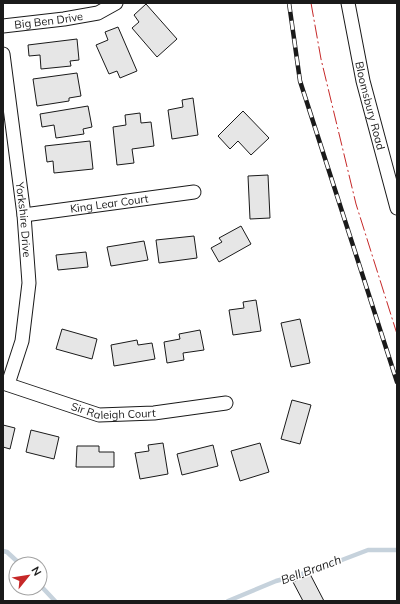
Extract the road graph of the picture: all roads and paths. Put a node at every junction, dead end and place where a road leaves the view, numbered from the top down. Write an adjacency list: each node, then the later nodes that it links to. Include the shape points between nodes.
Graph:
1 (116, 3): 3 (street, Big Ben Drive, via 98,13)
2 (348, 3): 6 (street, Bloomsbury Road, via 363,81)
3 (3, 26)
4 (3, 54): 7 (street, Yorkshire Drive)
5 (194, 192): 7 (street, King Lear Court)
6 (396, 201)
7 (24, 215): 8 (street, Yorkshire Drive, via 29,283 26,318 22,341)
8 (5, 383): 9 (street, Sir Raleigh Court, via 99,415 154,413)
9 (226, 403)

